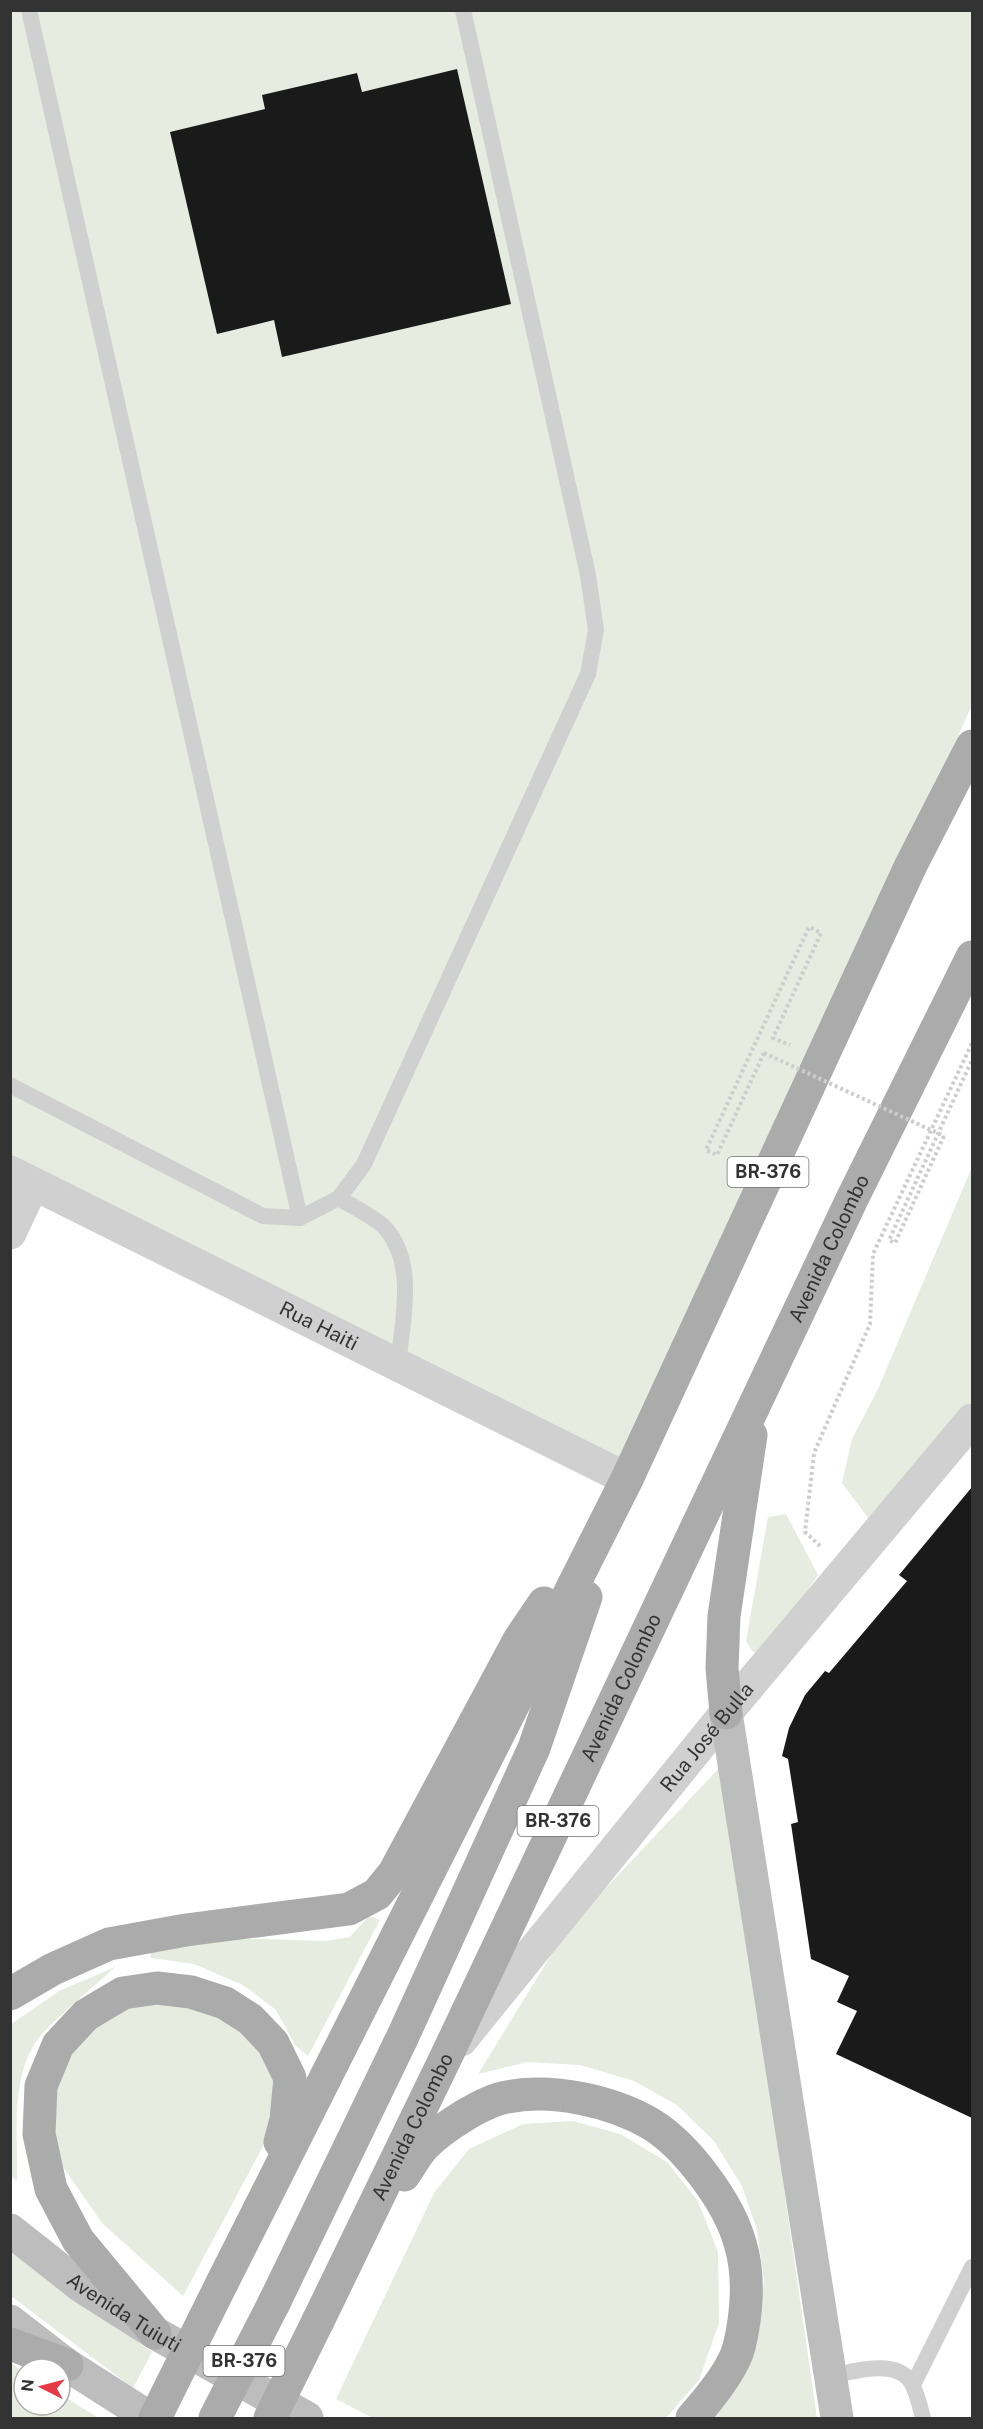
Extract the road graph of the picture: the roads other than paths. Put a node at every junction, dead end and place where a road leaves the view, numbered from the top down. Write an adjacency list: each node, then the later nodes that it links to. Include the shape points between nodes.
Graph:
1 (29, 10): 10 (lane)
2 (463, 10): 9 (lane, via 588,575 596,630 588,674 364,1164)
3 (972, 721): 5 (main road)
4 (972, 746): 5 (main road, BR-376)
5 (911, 865): 15 (main road, BR-376)
6 (972, 957): 13 (main road, Avenida Colombo / BR-376)
7 (10, 1085): 10 (lane, via 263,1216)
8 (22, 1178): 11 (street); 12 (street, Rua Haiti)
9 (339, 1198): 10 (lane); 12 (lane, via 386,1228 403,1259)
10 (300, 1218)
11 (10, 1233)
12 (398, 1365): 15 (street, Rua Haiti)
13 (757, 1401): 16 (main road, via 724,1616); 18 (main road, Avenida Colombo / BR-376)
14 (972, 1420): 16 (street, Rua José Bulla)
15 (627, 1479): 17 (main road, via 519,1640 394,1873 377,1894 349,1909 110,1944 53,1969); 19 (main road); 33 (main road, BR-376, bridge, via 534,1748 403,2036)
16 (726, 1713): 18 (street, Rua José Bulla); 29 (main road)
17 (10, 1994)
18 (446, 2058): 21 (main road, Avenida Colombo / BR-376)
19 (266, 2192): 24 (main road, via 286,2120 290,2078 273,2043 250,2019 225,2003 191,1992 157,1988 123,1994 86,2015 58,2045 41,2086 39,2134 51,2189 78,2240); 32 (main road, bridge)
20 (10, 2230): 24 (main road, Avenida Tuiuti, via 81,2286)
21 (358, 2240): 34 (main road, Avenida Colombo / BR-376, bridge); 36 (main road, via 424,2146 460,2117 506,2097 562,2094 610,2105 652,2125 687,2155 723,2201 742,2253 747,2292 739,2348 716,2391)
22 (972, 2267): 30 (lane)
23 (10, 2321): 27 (main road)
24 (156, 2333): 35 (main road, Avenida Tuiuti)
25 (10, 2344): 26 (main road)
26 (45, 2357)
27 (57, 2357)
28 (72, 2368): 31 (main road)
29 (830, 2376): 30 (lane, via 882,2368 906,2376); 37 (main road)
30 (913, 2385): 38 (lane)
31 (150, 2418)
32 (155, 2418)
33 (215, 2418)
34 (270, 2418)
35 (307, 2418)
36 (692, 2418)
37 (837, 2418)
38 (923, 2418)

